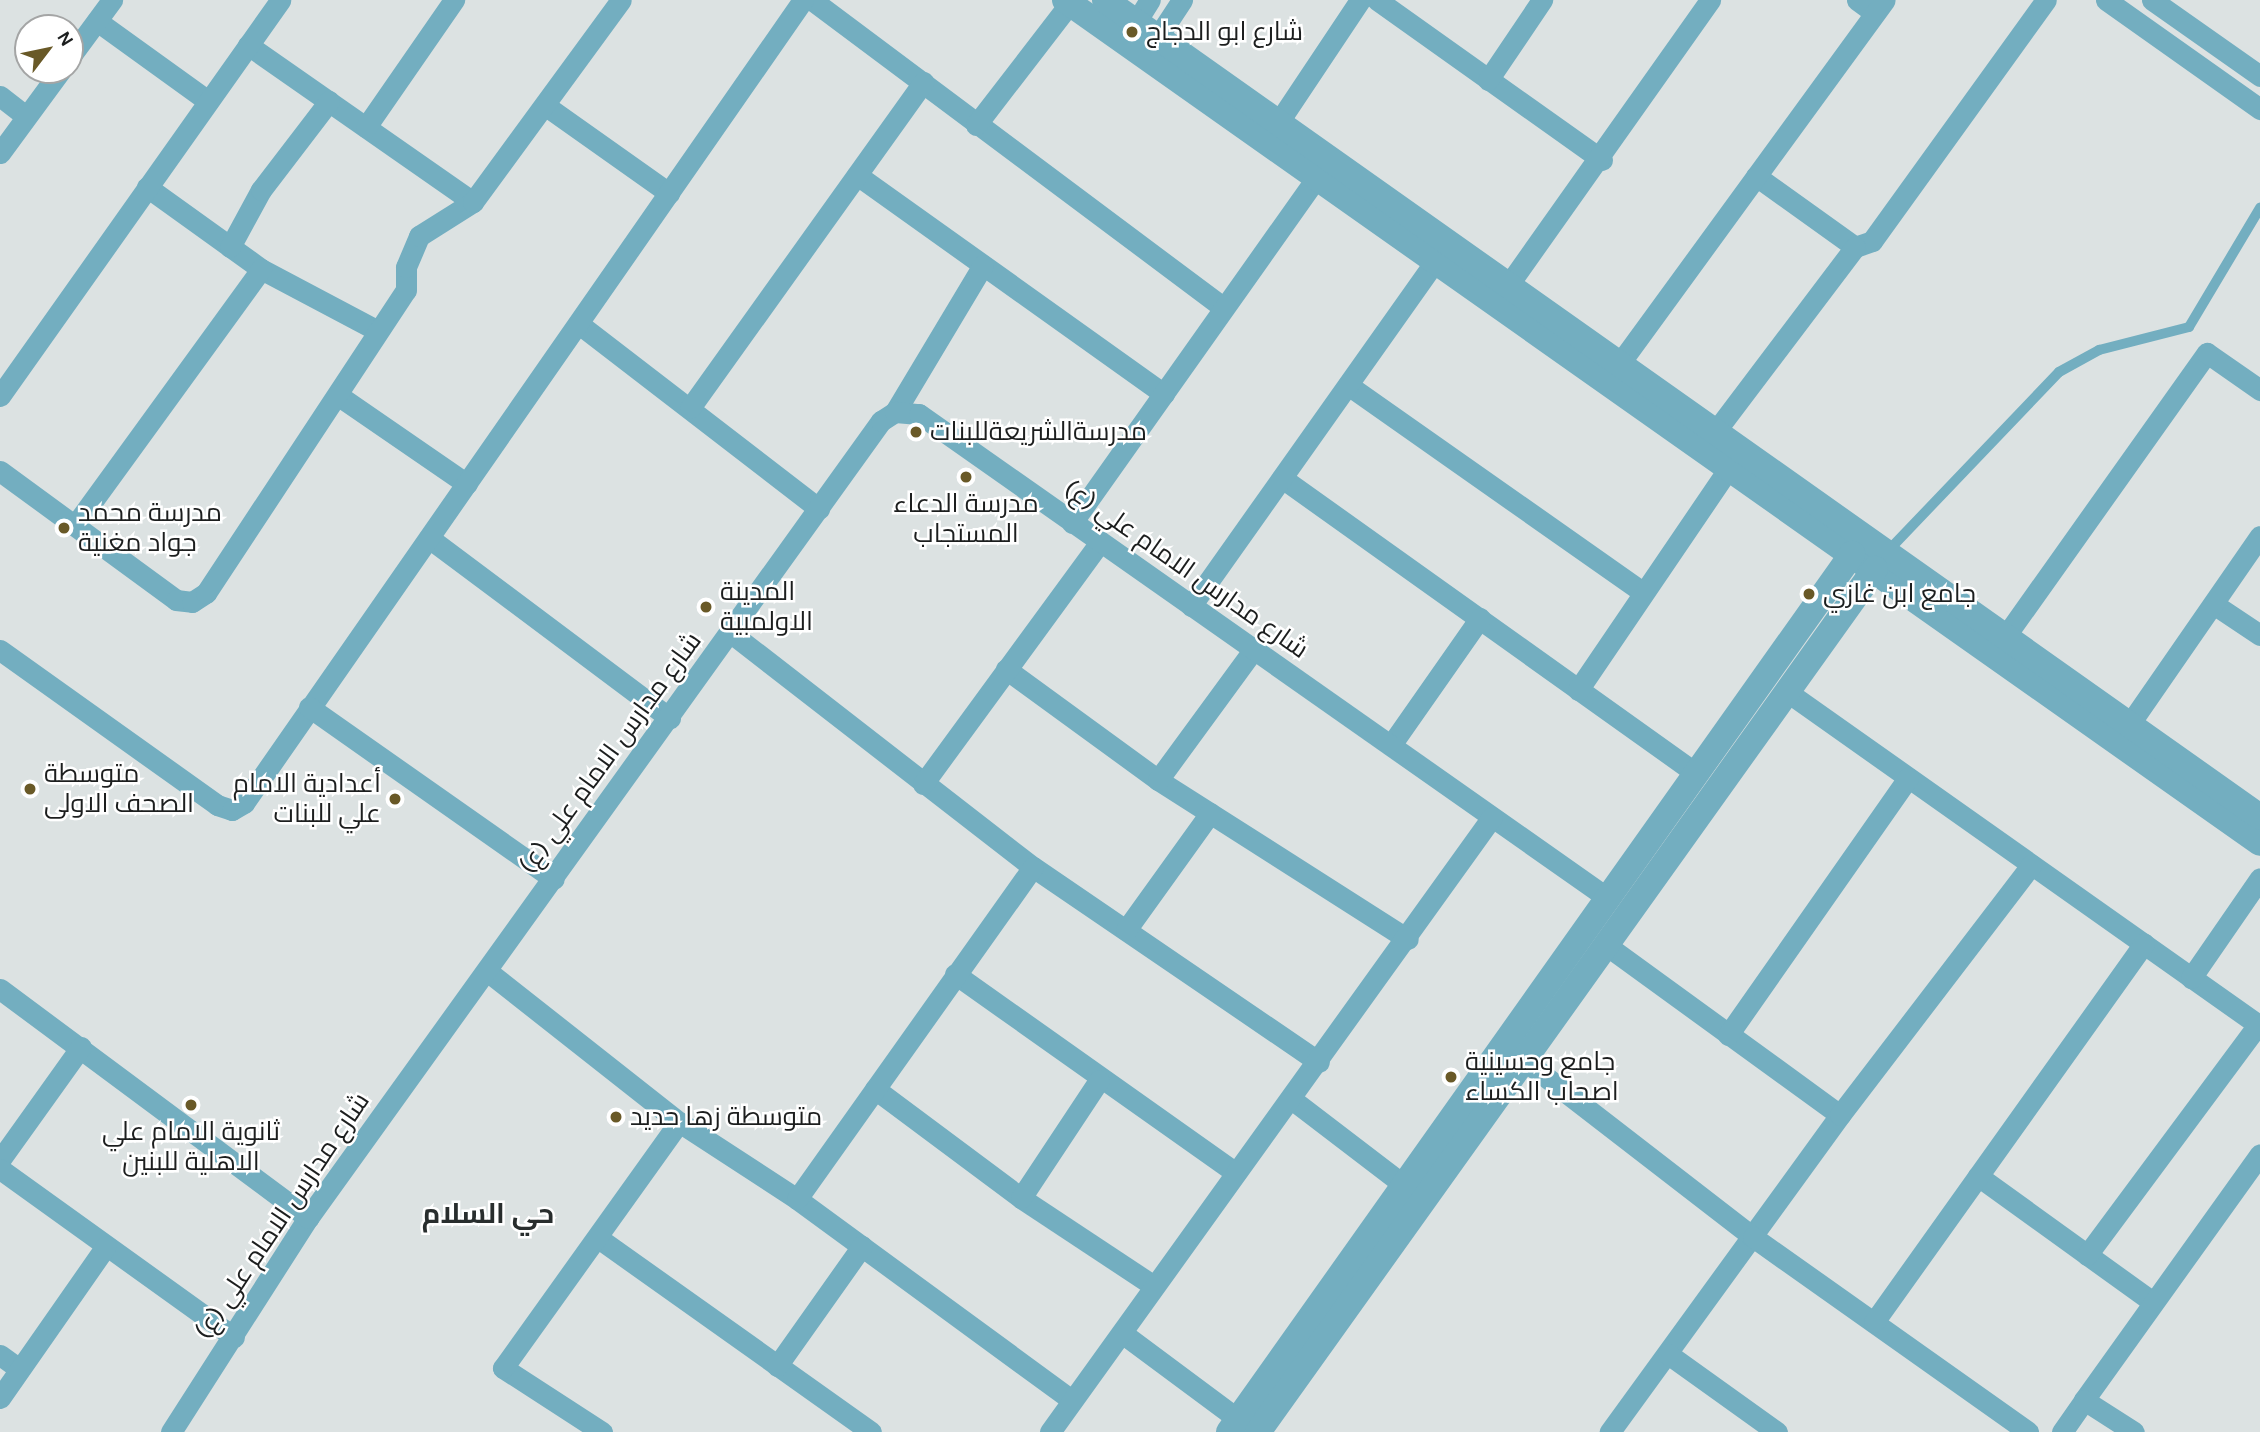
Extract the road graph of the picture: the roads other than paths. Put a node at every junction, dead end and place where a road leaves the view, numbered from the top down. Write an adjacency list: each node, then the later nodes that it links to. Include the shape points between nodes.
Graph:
1 (112, 0): 20 (street)
2 (280, 0): 24 (street)
3 (454, 0): 38 (street)
4 (621, 0): 33 (street)
5 (803, 0): 45 (street)
6 (812, 0): 28 (street)
7 (1105, 0): 19 (street)
8 (1182, 0): 22 (street)
9 (1360, 0): 36 (street)
10 (1377, 0): 27 (street)
11 (1542, 0): 27 (street)
12 (1710, 0): 40 (street)
13 (1857, 0): 18 (street)
14 (2046, 0): 49 (street, via 1872,241)
15 (2106, 0): 25 (street)
16 (2152, 0): 21 (street)
17 (1068, 2): 37 (street); 43 (street)
18 (1880, 6): 42 (street)
19 (1143, 11): 22 (street)
20 (97, 21): 23 (street); 31 (street)
21 (2190, 27): 25 (street); 26 (street)
22 (1159, 35): 36 (street)
23 (84, 38)
24 (248, 45): 31 (street); 32 (street)
25 (2174, 48): 34 (street)
26 (2260, 76)
27 (1488, 80): 40 (street)
28 (923, 82): 37 (street); 41 (street)
29 (50, 84): 35 (street)
30 (0, 96): 35 (street)
31 (208, 101): 44 (street)
32 (329, 101): 38 (street); 48 (street, via 261,190)
33 (546, 106): 45 (street); 46 (street)
34 (2260, 109)
35 (26, 116): 39 (street)
36 (1278, 123): 53 (street)
37 (976, 125): 54 (street)
38 (366, 127): 46 (street)
39 (0, 153)
40 (1602, 160): 53 (street)
41 (857, 175): 51 (street); 63 (street)
42 (1756, 176): 49 (street); 57 (street)
43 (1317, 177): 50 (street); 54 (street)
44 (147, 187): 48 (street); 61 (street)
45 (669, 193): 55 (street)
46 (473, 202): 56 (street, via 419,236 406,267 406,290)
47 (2260, 208): 78 (lane, via 2189,327 2099,350 2059,372)
48 (230, 247): 52 (street)
49 (1855, 247): 65 (street)
50 (1436, 260): 58 (street); 66 (street)
51 (983, 265): 60 (street); 64 (street)
52 (261, 270): 56 (street); 73 (street)
53 (1509, 284): 57 (street)
54 (1224, 308): 60 (street)
55 (579, 324): 63 (street); 70 (street)
56 (378, 331): 62 (street)
57 (1620, 363): 65 (street)
58 (1348, 384): 68 (street); 79 (street)
59 (2260, 390): 84 (street, via 2207,354)
60 (1164, 394): 72 (street)
61 (0, 396)
62 (340, 396): 70 (street); 73 (street, via 206,593 192,603 176,600)
63 (690, 408): 71 (street)
64 (895, 412): 71 (street, شارع مدارس الامام علي (ع), via 881,421); 72 (street, شارع مدارس الامام علي (ع), via 919,414)
65 (1715, 432): 69 (street)
66 (1729, 468): 69 (street); 79 (street)
67 (2, 477): 73 (street)
68 (1282, 478): 81 (street); 82 (street)
69 (1768, 483): 77 (street); 78 (street)
70 (467, 484): 75 (street)
71 (819, 509): 83 (street, شارع مدارس الامام علي (ع))
72 (1072, 523): 76 (street, شارع مدارس الامام علي (ع))
73 (76, 524)
74 (2260, 536): 80 (street)
75 (429, 538): 91 (street); 92 (street)
76 (1100, 542): 81 (street, شارع مدارس الامام علي (ع)); 88 (street)
77 (1852, 554): 78 (street); 95 (street)
78 (1881, 561): 84 (street); 90 (street); 102 (street)
79 (1643, 592): 89 (street)
80 (2215, 605): 85 (street); 93 (street)
81 (1191, 606): 87 (street, شارع مدارس الامام علي (ع))
82 (1480, 618): 89 (street); 94 (street)
83 (731, 633): 92 (street, شارع مدارس الامام علي (ع)); 98 (street)
84 (2007, 634): 93 (street)
85 (2260, 635)
86 (0, 650): 91 (street, via 217,806 232,810)
87 (1253, 650): 94 (street, شارع مدارس الامام علي (ع)); 97 (street)
88 (1006, 669): 97 (street); 98 (street)
89 (1578, 690): 95 (street)
90 (1786, 691): 96 (street); 111 (street)
91 (309, 706): 106 (street)
92 (670, 718): 106 (street, شارع مدارس الامام علي (ع))
93 (2131, 722): 101 (street)
94 (1391, 745): 100 (street, شارع مدارس الامام علي (ع))
95 (1697, 774): 107 (street)
96 (1908, 778): 103 (street); 117 (street)
97 (1157, 780): 99 (street)
98 (923, 784): 104 (street)
99 (1210, 813): 108 (street); 109 (street)
100 (1492, 817): 107 (street, شارع مدارس الامام علي (ع)); 109 (street)
101 (2260, 817)
102 (2260, 843)
103 (2031, 865): 110 (street); 124 (street)
104 (1033, 867): 108 (street); 113 (street)
105 (2260, 878): 114 (street)
106 (554, 879): 112 (street, شارع مدارس الامام علي (ع))
107 (1608, 899): 131 (street)
108 (1126, 930): 120 (street)
109 (1408, 939): 120 (street)
110 (2144, 943): 114 (street); 130 (street)
111 (1606, 945): 117 (street); 119 (street)
112 (487, 971): 125 (street); 134 (street, شارع مدارس الامام علي (ع))
113 (955, 974): 121 (street); 122 (street)
114 (2191, 978): 116 (street)
115 (0, 989): 118 (street)
116 (2259, 1026): 139 (street)
117 (1728, 1035): 124 (street)
118 (81, 1047): 127 (street); 134 (street)
119 (1524, 1060): 135 (street); 152 (street)
120 (1319, 1062): 123 (street)
121 (1099, 1080): 129 (street); 132 (street)
122 (875, 1089): 132 (street); 133 (street)
123 (1294, 1101): 129 (street); 131 (street)
124 (1840, 1115): 135 (street)
125 (679, 1122): 133 (street); 136 (street)
126 (2260, 1154): 141 (street)
127 (0, 1160)
128 (0, 1169): 137 (street)
129 (1236, 1173): 140 (street)
130 (1978, 1176): 139 (street); 142 (street)
131 (1405, 1186): 152 (street)
132 (1021, 1198): 140 (street)
133 (797, 1199): 138 (street)
134 (309, 1218): 144 (street, شارع مدارس الامام علي (ع))
135 (1753, 1237): 142 (street); 145 (street)
136 (600, 1240): 147 (street); 154 (street, via 503,1368)
137 (106, 1246): 144 (street); 148 (street)
138 (862, 1246): 147 (street); 150 (street)
139 (2087, 1255): 141 (street)
140 (1154, 1286): 143 (street)
141 (2151, 1301): 151 (street)
142 (1874, 1322): 159 (street)
143 (1122, 1333): 150 (street); 152 (street)
144 (234, 1337): 153 (street, شارع مدارس الامام علي (ع))
145 (1668, 1354): 157 (street); 158 (street)
146 (0, 1355): 148 (street)
147 (777, 1366): 155 (street)
148 (19, 1369): 149 (street)
149 (0, 1398)
150 (1072, 1400): 156 (street)
151 (2084, 1400): 160 (street); 161 (street)
152 (1241, 1428)
153 (171, 1432)
154 (602, 1432)
155 (871, 1432)
156 (1050, 1432)
157 (1610, 1432)
158 (1777, 1432)
159 (2028, 1432)
160 (2062, 1432)
161 (2134, 1432)

